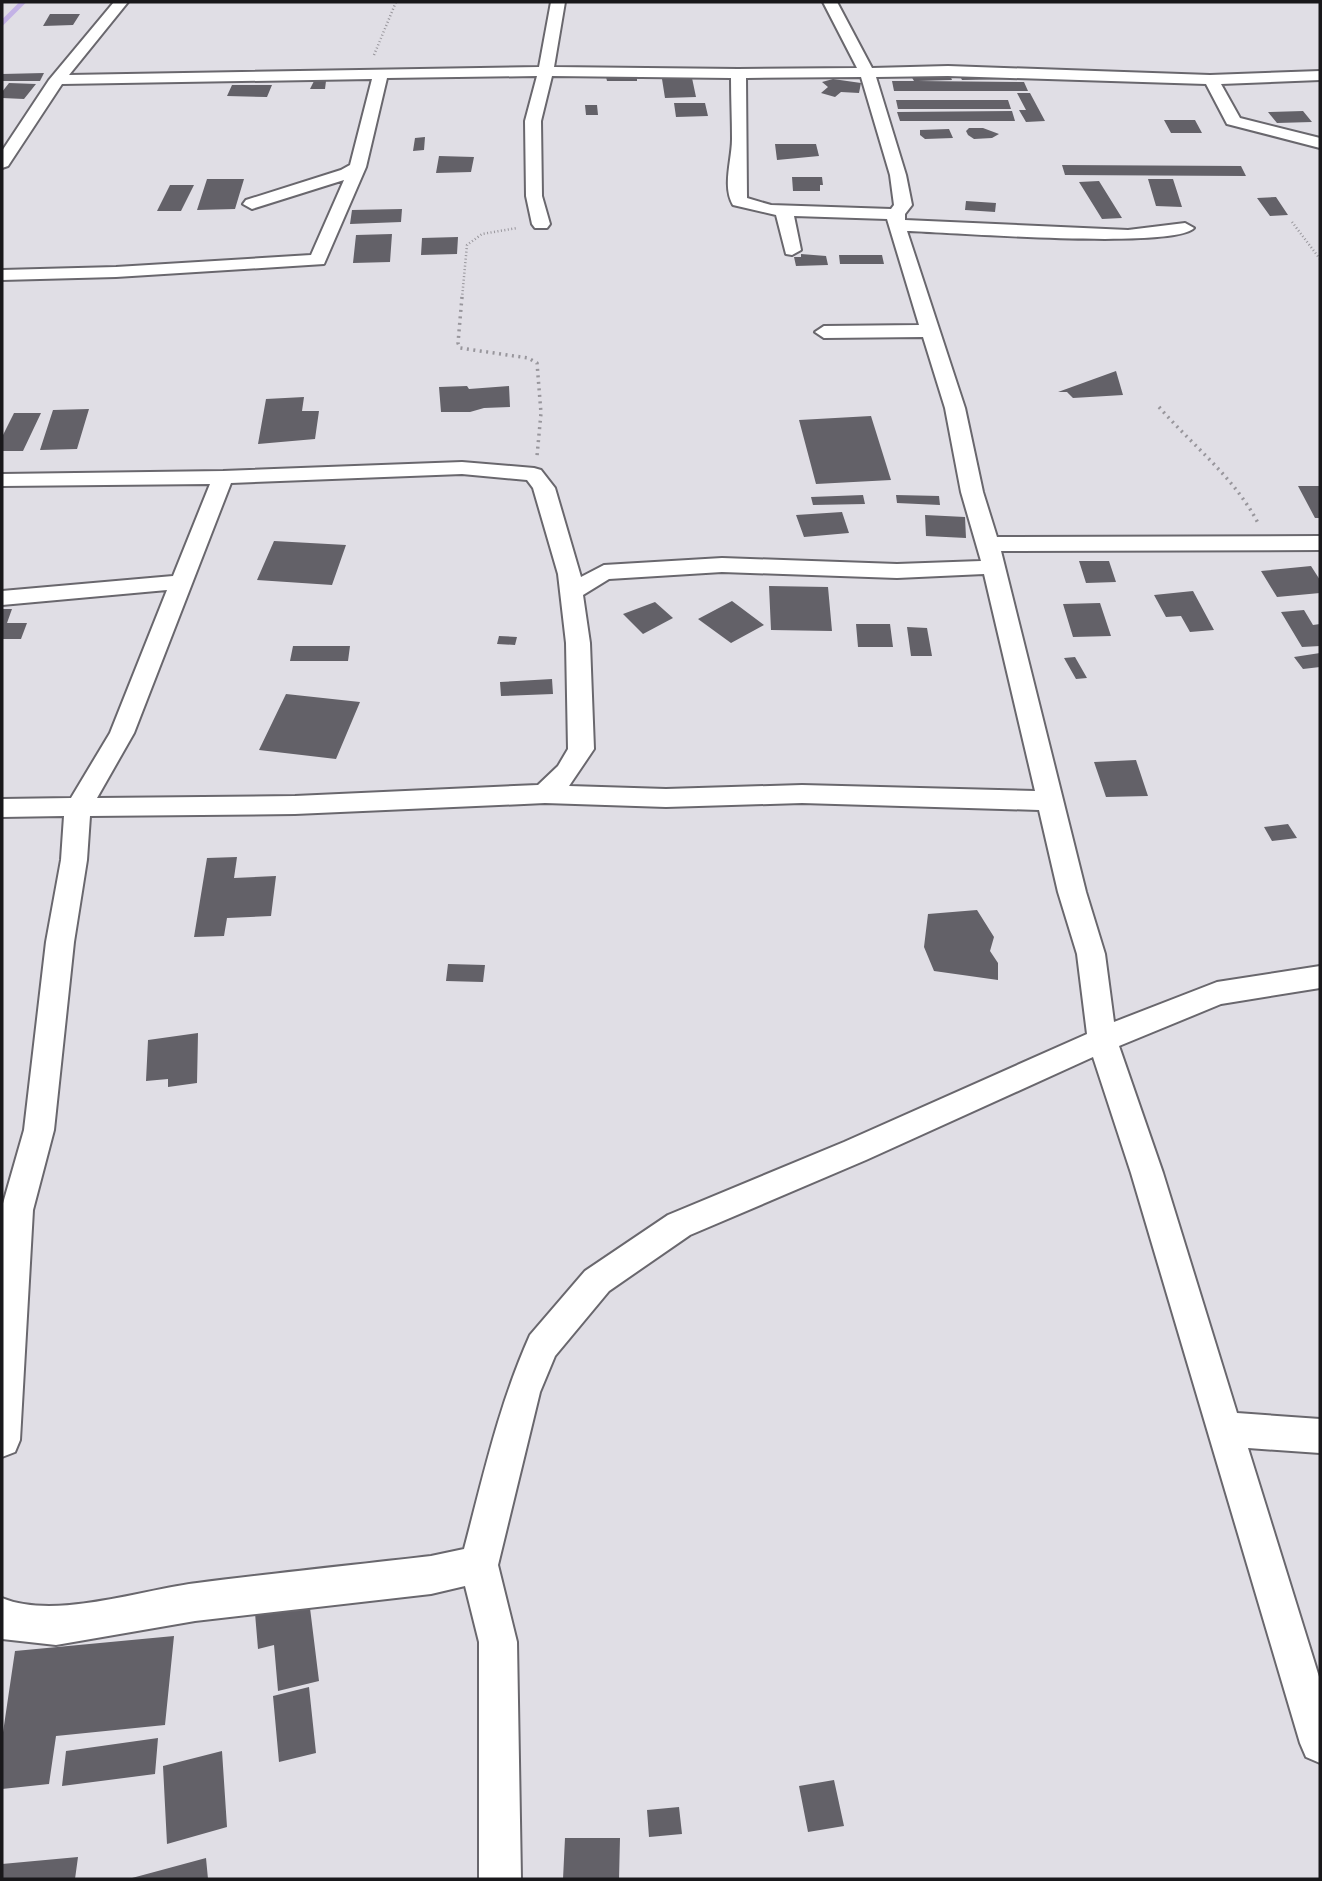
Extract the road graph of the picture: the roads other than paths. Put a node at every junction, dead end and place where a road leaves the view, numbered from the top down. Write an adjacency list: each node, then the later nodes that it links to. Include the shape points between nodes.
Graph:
1 (121, 2): 9 (street)
2 (558, 2): 5 (street)
3 (830, 2): 6 (street)
4 (377, 67): 5 (street); 9 (street); 13 (street)
5 (546, 71): 7 (street); 17 (street, via 533,121 534,196)
6 (867, 72): 7 (street); 10 (street); 16 (street, via 898,175 903,205)
7 (738, 74): 15 (street, via 739,201)
8 (1320, 75): 10 (street)
9 (57, 80): 12 (street)
10 (1210, 80): 11 (street, via 1233,121)
11 (1320, 143)
12 (2, 163)
13 (358, 167): 14 (street); 20 (street, via 318,260)
14 (252, 204)
15 (784, 210): 16 (street); 19 (street)
16 (896, 219): 18 (street, via 1128,234); 21 (street)
17 (541, 225)
18 (1185, 228)
19 (792, 250)
20 (2, 275)
21 (930, 331): 22 (street); 26 (street, via 955,408)
22 (824, 332)
23 (223, 477): 24 (street); 27 (street, via 440,468 534,474 544,488); 30 (street)
24 (2, 480)
25 (1320, 543): 26 (street)
26 (988, 544): 28 (street)
27 (564, 558): 29 (street); 31 (street)
28 (992, 566): 29 (street, via 873,571 722,565); 34 (street)
29 (604, 572): 31 (street)
30 (182, 582): 32 (street); 35 (street, via 122,733)
31 (572, 592): 33 (street, via 581,748 567,772)
32 (2, 598)
33 (545, 794): 34 (street, via 666,798 802,794); 35 (street, via 295,805)
34 (1051, 801): 38 (street, via 1091,954)
35 (80, 805): 36 (street); 41 (street, via 38,1130 18,1210)
36 (2, 808)
37 (1320, 977): 38 (street, via 1217,993)
38 (1102, 1040): 39 (street); 42 (street, via 679,1225 597,1281 542,1346 523,1392)
39 (1223, 1429): 40 (street); 44 (street)
40 (1320, 1436)
41 (2, 1440)
42 (479, 1565): 43 (street, via 431,1575 195,1602 56,1626 9,1623); 45 (street, via 498,1642)
43 (2, 1618)
44 (1320, 1744)
45 (500, 1879)

